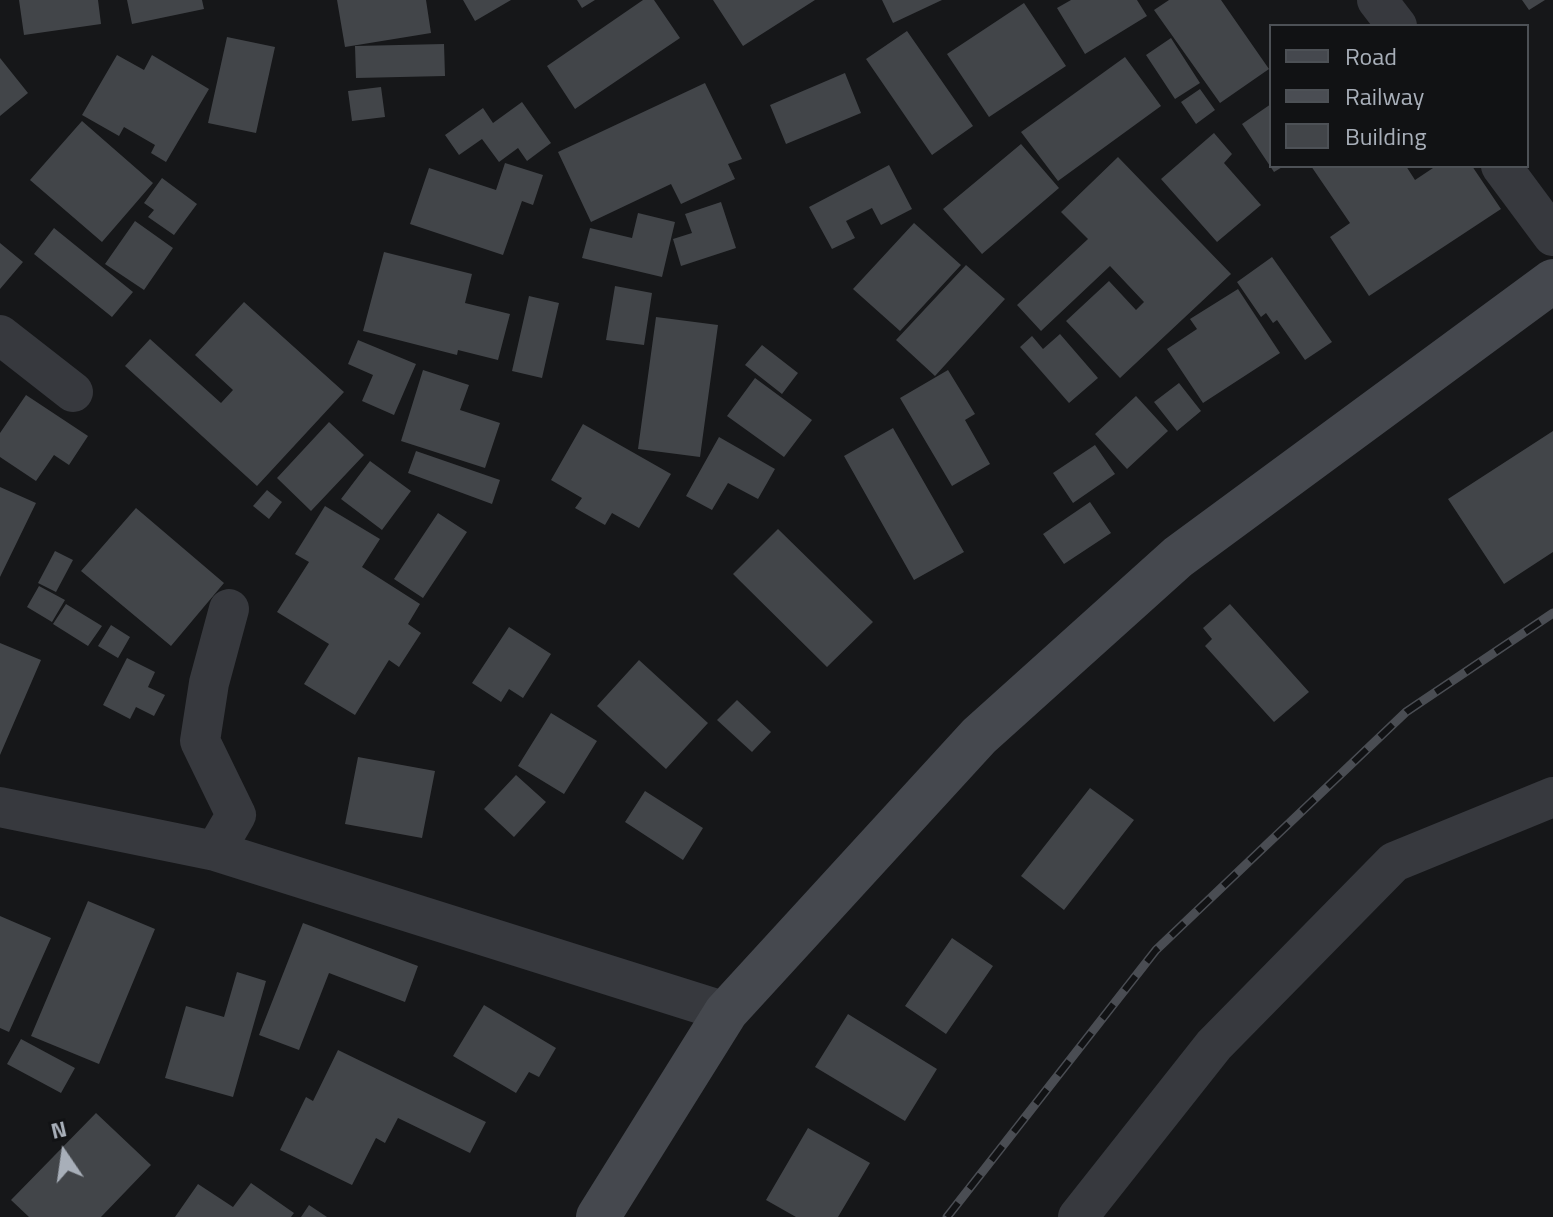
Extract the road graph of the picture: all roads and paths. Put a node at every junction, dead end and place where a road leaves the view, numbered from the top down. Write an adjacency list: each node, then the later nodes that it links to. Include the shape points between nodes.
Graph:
1 (1377, 0): 2 (street)
2 (1395, 24)
3 (1502, 168): 4 (street)
4 (1553, 236)
5 (1553, 281): 12 (street, via 1178,557 979,736)
6 (0, 335): 7 (street)
7 (73, 392)
8 (229, 609): 11 (street, via 200,741 236,815)
9 (1553, 797): 14 (street, via 1394,862 1214,1045)
10 (0, 807): 11 (street)
11 (215, 851): 12 (street)
12 (726, 1012): 13 (street)
13 (598, 1217)
14 (1078, 1217)

